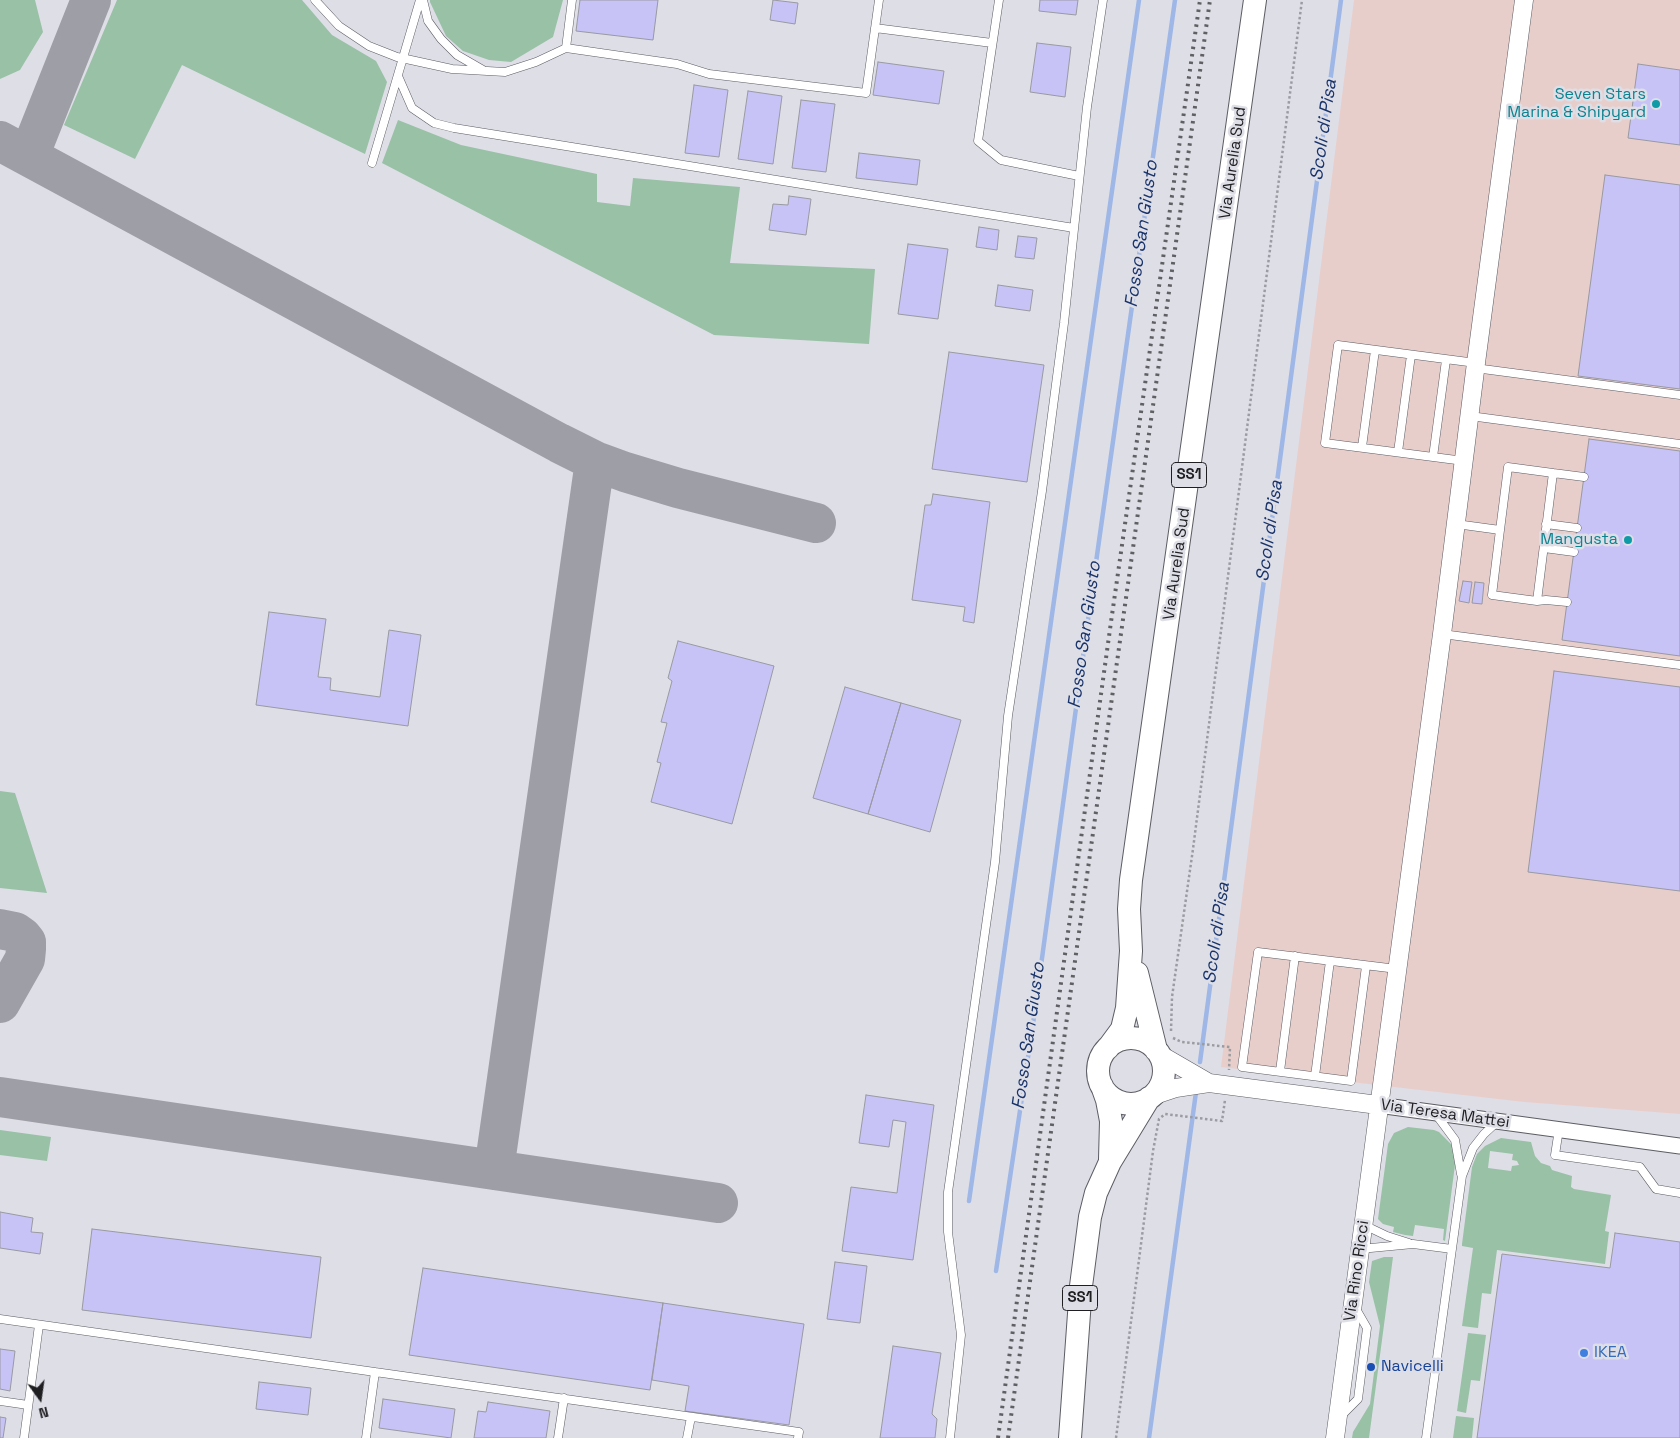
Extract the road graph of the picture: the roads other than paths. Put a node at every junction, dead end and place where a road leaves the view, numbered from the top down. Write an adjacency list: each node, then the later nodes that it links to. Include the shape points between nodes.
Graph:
1 (315, 0): 12 (lane, via 340,26 369,46)
2 (422, 0): 12 (lane); 13 (lane, via 428,20 442,39 457,55)
3 (572, 0): 11 (lane)
4 (879, 0): 9 (lane)
5 (999, 0): 10 (lane)
6 (1103, 0): 16 (lane)
7 (1255, 0): 41 (main road, Via Aurelia Sud / SS1, via 1131,880)
8 (1524, 0): 21 (street, Via Rino Ricci)
9 (875, 28): 10 (lane); 11 (lane, via 866,92 709,74 677,64)
10 (992, 43): 16 (lane, via 978,141 1001,160)
11 (566, 48): 13 (lane, via 505,72)
12 (403, 58): 13 (lane, via 452,69); 14 (lane)
13 (485, 71)
14 (398, 76): 15 (lane); 17 (lane, via 412,108 434,123 454,128)
15 (372, 163)
16 (1080, 176): 17 (lane)
17 (1074, 228): 77 (lane, via 1043,482 1008,716 995,862 948,1192 948,1232 961,1335)
18 (1375, 350): 19 (lane); 25 (lane); 25 (lane, via 1338,345 1326,433 1325,442)
19 (1411, 355): 20 (lane); 26 (lane)
20 (1446, 360): 21 (lane); 27 (lane)
21 (1476, 366): 22 (lane); 23 (street, Via Rino Ricci)
22 (1680, 395)
23 (1470, 416): 24 (lane); 28 (street, Via Rino Ricci)
24 (1680, 444)
25 (1362, 448): 26 (lane)
26 (1398, 452): 27 (lane)
27 (1433, 457): 28 (lane)
28 (1464, 461): 31 (street, Via Rino Ricci)
29 (1553, 473): 30 (lane); 32 (lane); 34 (lane, via 1508,467)
30 (1584, 477)
31 (1456, 524): 34 (lane); 39 (street, Via Rino Ricci)
32 (1546, 524): 33 (lane); 35 (lane)
33 (1577, 528)
34 (1500, 530): 37 (lane, via 1492,595)
35 (1544, 548): 36 (lane); 37 (lane)
36 (1574, 552)
37 (1537, 601): 38 (lane)
38 (1567, 602)
39 (1442, 634): 40 (lane); 45 (street, Via Rino Ricci)
40 (1680, 665)
41 (1131, 951): 46 (main road, SS1, via 1125,1020); 47 (main road, SS1)
42 (1295, 956): 43 (lane); 48 (lane); 48 (lane, via 1258,952 1242,1067)
43 (1330, 961): 44 (lane); 49 (lane)
44 (1366, 966): 45 (lane); 49 (lane, via 1351,1081)
45 (1397, 969): 53 (street, Via Rino Ricci)
46 (1108, 1048): 47 (main road, via 1130,1038 1144,1041); 51 (main road, SS1, via 1099,1067)
47 (1157, 1052): 50 (street); 52 (main road, SS1, via 1164,1068 1163,1078)
48 (1280, 1071): 49 (lane)
49 (1315, 1076)
50 (1209, 1082): 52 (street); 53 (street, Via Teresa Mattei)
51 (1102, 1086): 52 (main road, via 1110,1096 1125,1103 1137,1103); 58 (main road, SS1, via 1112,1130)
52 (1150, 1097): 58 (main road, SS1)
53 (1378, 1105): 54 (street, Via Teresa Mattei); 61 (street, Via Rino Ricci)
54 (1434, 1113): 55 (street, Via Teresa Mattei); 59 (lane, via 1455,1140)
55 (1498, 1121): 56 (street, Via Teresa Mattei); 59 (lane, via 1473,1148)
56 (1559, 1129): 57 (street, Via Teresa Mattei); 60 (lane, via 1555,1155 1640,1167 1656,1189)
57 (1680, 1146)
58 (1110, 1162): 78 (main road, SS1, via 1096,1193 1087,1230)
59 (1462, 1176): 64 (lane)
60 (1680, 1193)
61 (1364, 1225): 62 (lane); 63 (street, Via Rino Ricci)
62 (1413, 1244): 63 (lane); 64 (lane)
63 (1360, 1249): 79 (street, Via Rino Ricci)
64 (1452, 1249): 80 (lane)
65 (0, 1319): 66 (lane)
66 (39, 1325): 67 (lane); 70 (lane)
67 (375, 1372): 68 (lane); 73 (lane)
68 (564, 1398): 71 (lane); 74 (lane)
69 (0, 1401): 70 (lane)
70 (28, 1405): 72 (lane)
71 (691, 1417): 75 (lane); 76 (lane, via 799,1432)
72 (24, 1438)
73 (366, 1438)
74 (558, 1438)
75 (688, 1438)
76 (798, 1438)
77 (950, 1438)
78 (1070, 1438)
79 (1335, 1438)
80 (1426, 1438)

